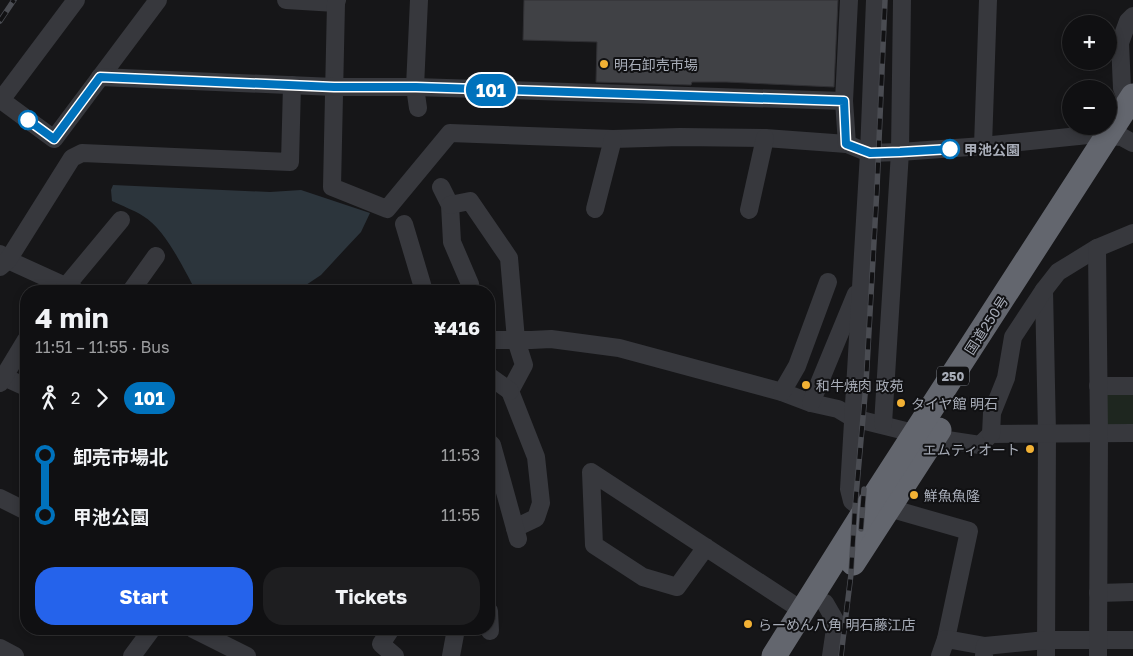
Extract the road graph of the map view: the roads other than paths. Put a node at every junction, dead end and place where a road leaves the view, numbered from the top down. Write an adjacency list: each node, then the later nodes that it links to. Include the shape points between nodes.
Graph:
1 (76, 0): 19 (street, via 1,100)
2 (158, 0): 11 (street)
3 (286, 0): 9 (street)
4 (419, 0): 14 (street)
5 (849, 0): 15 (street)
6 (875, 0): 24 (street)
7 (902, 0): 23 (street)
8 (988, 0): 22 (street)
9 (337, 2): 13 (street)
10 (1133, 16): 17 (street, via 1120,43)
11 (100, 77): 12 (street); 19 (street)
12 (292, 85): 13 (street); 25 (street, via 290,162 82,153)
13 (334, 87): 14 (street); 20 (street, via 332,187 386,209 450,133)
14 (416, 87): 15 (street); 16 (street)
15 (844, 101): 21 (street)
16 (418, 108)
17 (1126, 123): 22 (street, via 1088,135); 61 (highway, 国道250号 / 250)
18 (764, 138): 20 (street); 21 (street); 29 (street)
19 (54, 139): 25 (street)
20 (613, 139): 28 (street)
21 (846, 144): 24 (street)
22 (983, 146): 23 (street)
23 (900, 152): 24 (street); 56 (street)
24 (870, 153): 36 (street)
25 (72, 158): 35 (street)
26 (441, 187): 27 (street)
27 (450, 204): 42 (street, via 452,242); 45 (street, via 470,201 509,258)
28 (595, 209)
29 (750, 210)
30 (121, 220): 39 (street)
31 (404, 224): 41 (street)
32 (1133, 232): 33 (street)
33 (1098, 248): 43 (street, via 1058,272); 50 (street)
34 (156, 256): 40 (street)
35 (3, 260): 38 (street)
36 (862, 280): 54 (street); 55 (street)
37 (828, 282): 53 (street, via 797,366)
38 (56, 285)
39 (71, 285)
40 (135, 285)
41 (422, 285)
42 (470, 285)
43 (1044, 290): 57 (street); 60 (street, via 1013,337 1006,378 992,412)
44 (495, 340): 45 (street)
45 (516, 340): 52 (street, via 524,365); 53 (street, via 551,339 619,348)
46 (20, 350): 47 (street)
47 (2, 380): 49 (street)
48 (495, 380): 52 (street)
49 (20, 385)
50 (1098, 386): 51 (street); 58 (street)
51 (1133, 386)
52 (510, 391): 62 (street, via 536,457 540,503 536,518 517,533)
53 (782, 392): 54 (street)
54 (811, 402): 55 (street, via 838,409)
55 (853, 418): 56 (street); 65 (street, via 849,489 852,501)
56 (882, 424): 61 (street)
57 (1046, 433): 58 (street); 60 (street); 77 (street)
58 (1099, 433): 59 (street); 68 (street)
59 (1133, 433)
60 (991, 434): 61 (street, via 980,445)
61 (925, 435): 65 (highway, 国道250号 / 250)
62 (495, 456)
63 (0, 498): 64 (street)
64 (20, 508)
65 (877, 510): 69 (highway, 国道250号 / 250); 74 (street, via 968,532)
66 (706, 547): 66 (street, via 616,488 592,472 594,545 643,577 677,588); 69 (street)
67 (1133, 592): 68 (street)
68 (1098, 593): 78 (street)
69 (814, 607): 85 (highway, 国道250号 / 250); 86 (highway, 国道250号 / 250); 87 (street, via 836,622)
70 (148, 635): 81 (street)
71 (205, 635): 82 (street)
72 (387, 635): 83 (street, via 381,644)
73 (455, 635): 84 (street)
74 (946, 639): 79 (street); 88 (street)
75 (1133, 640): 78 (street)
76 (0, 648): 80 (street)
77 (1046, 648): 78 (street); 79 (street)
78 (1098, 648)
79 (984, 651)
80 (15, 656)
81 (132, 656)
82 (247, 656)
83 (395, 656)
84 (451, 656)
85 (774, 656)
86 (791, 656)
87 (831, 656)
88 (940, 656)

